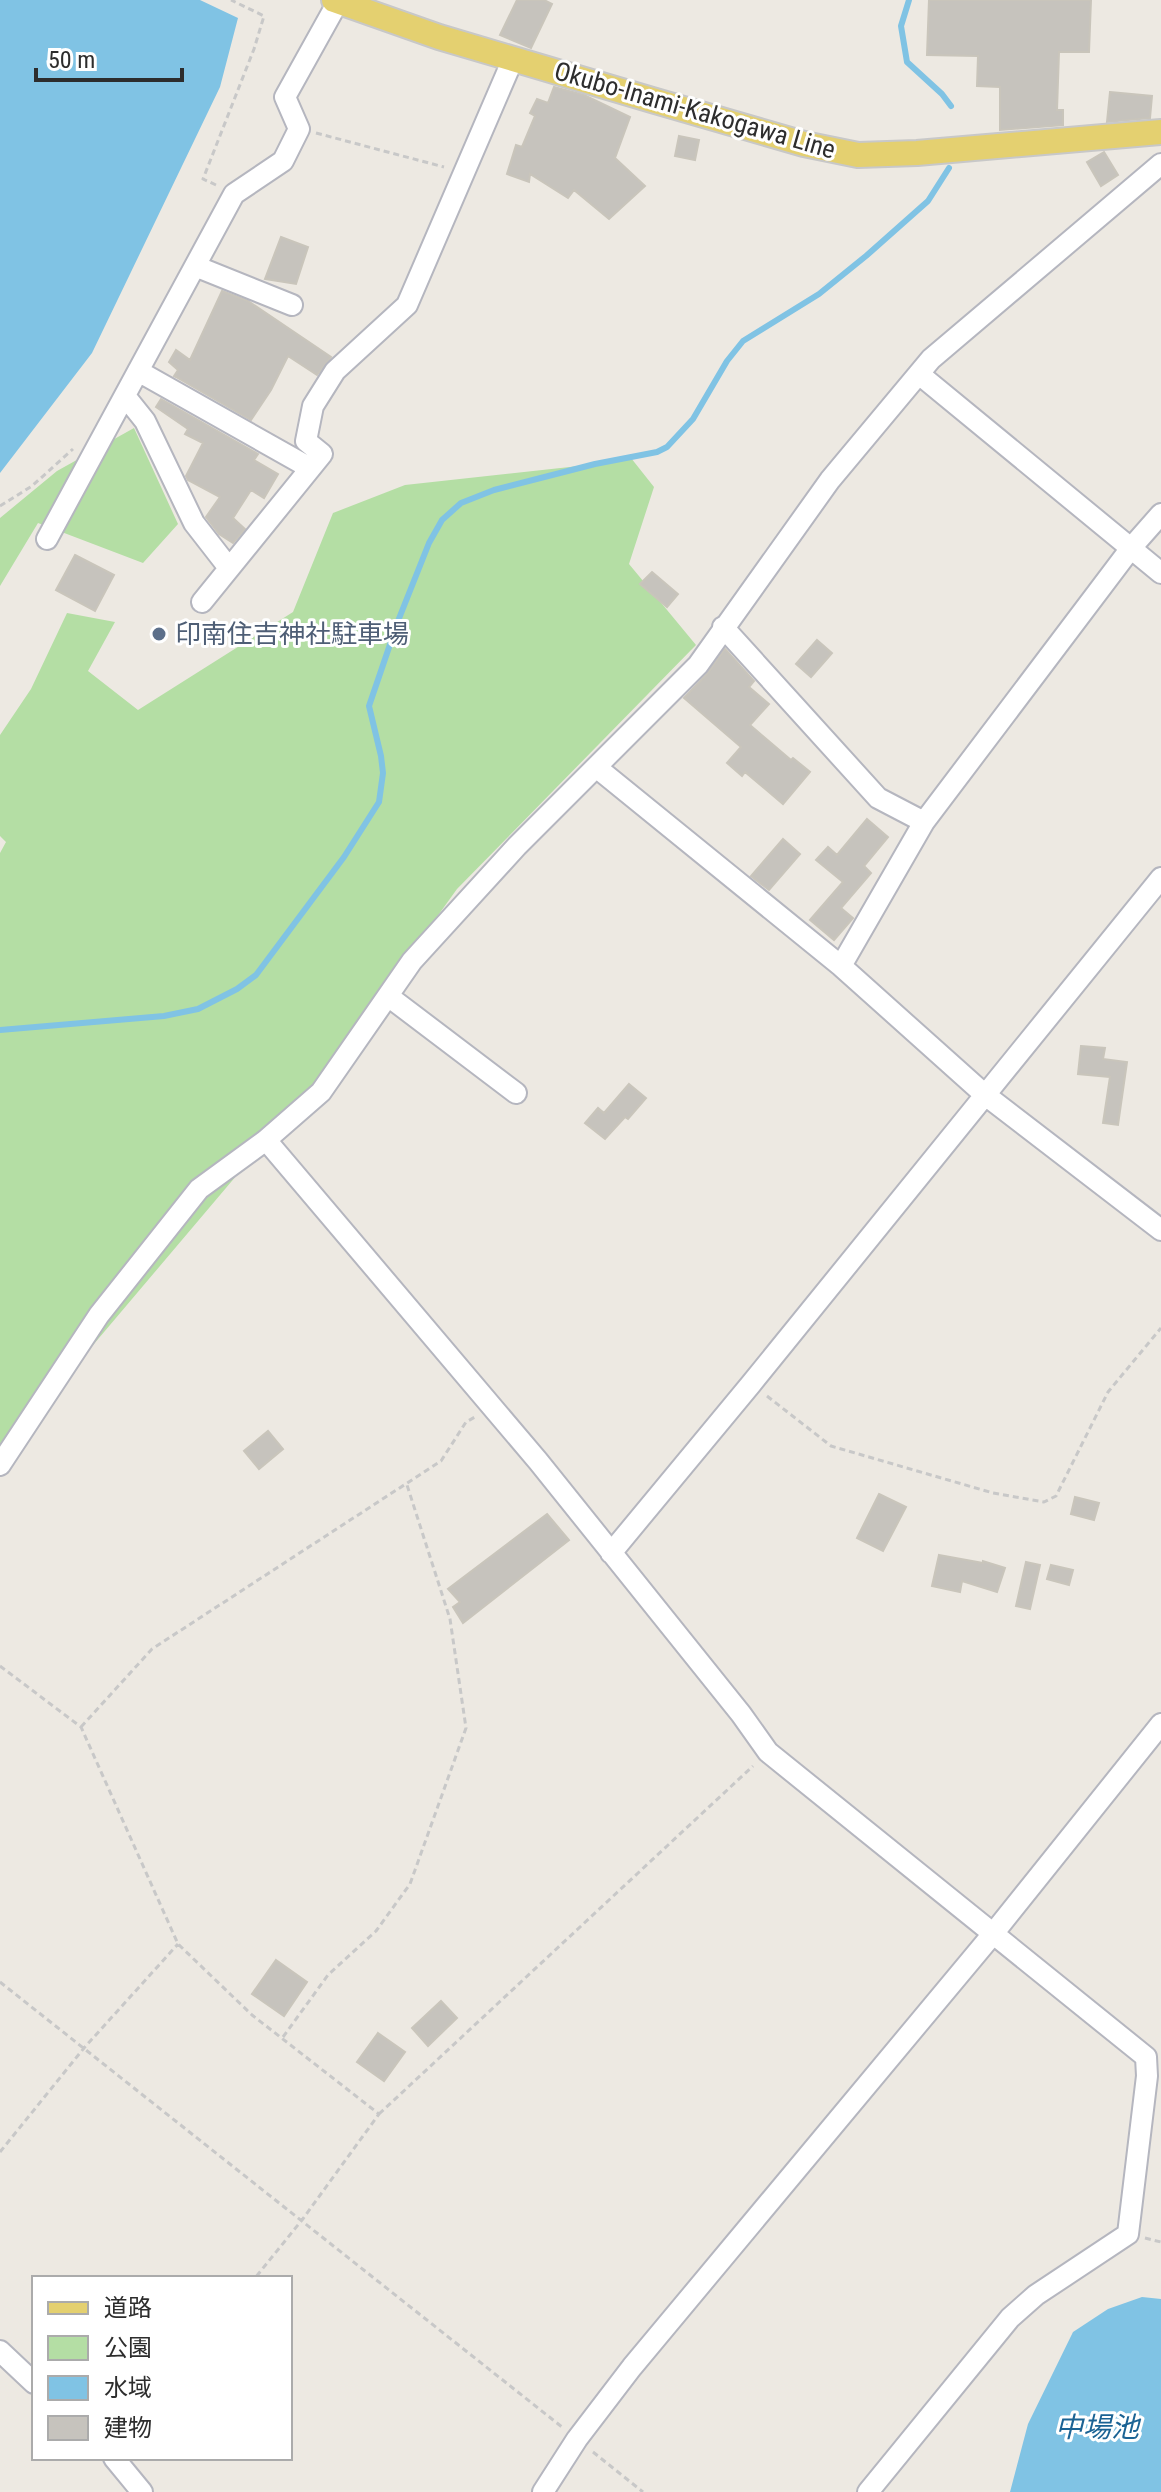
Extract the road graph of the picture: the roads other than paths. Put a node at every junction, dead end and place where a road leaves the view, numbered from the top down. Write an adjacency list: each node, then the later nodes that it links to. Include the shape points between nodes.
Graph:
1 (337, 1): 2 (main road, Okubo-Inami-Kakogawa Line); 5 (street, via 285,97 299,129 283,161 234,194)
2 (513, 59): 3 (main road, Okubo-Inami-Kakogawa Line, via 858,155); 10 (street, via 407,305 335,371 313,406 306,441 322,454)
3 (1161, 132)
4 (1161, 164): 8 (street)
5 (195, 266): 6 (street); 7 (street)
6 (292, 305)
7 (138, 371): 9 (street); 10 (street)
8 (919, 374): 13 (street); 17 (street, via 830,480)
9 (125, 396): 12 (street); 14 (street, via 145,421 194,523)
10 (310, 468): 14 (street)
11 (1161, 514): 13 (street)
12 (47, 539)
13 (1131, 548): 15 (street); 19 (street)
14 (229, 568): 16 (street)
15 (1161, 573)
16 (202, 602)
17 (723, 627): 18 (street, via 698,665); 19 (street, via 878,798)
18 (596, 767): 21 (street); 22 (street, via 412,961)
19 (924, 822): 21 (street)
20 (1161, 878): 24 (street)
21 (841, 966): 24 (street)
22 (388, 996): 23 (street); 25 (street, via 321,1092)
23 (516, 1093)
24 (984, 1094): 26 (street); 28 (street)
25 (266, 1140): 27 (street, via 199,1189 99,1315); 28 (street)
26 (1161, 1230)
27 (0, 1465)
28 (611, 1553): 30 (street, via 768,1752)
29 (1161, 1724): 30 (street)
30 (992, 1935): 35 (street, via 632,2367); 36 (street, via 1146,2057 1128,2234 1010,2318)
31 (0, 2351): 32 (street)
32 (32, 2381)
33 (116, 2460): 34 (street)
34 (142, 2492)
35 (543, 2492)
36 (868, 2492)

